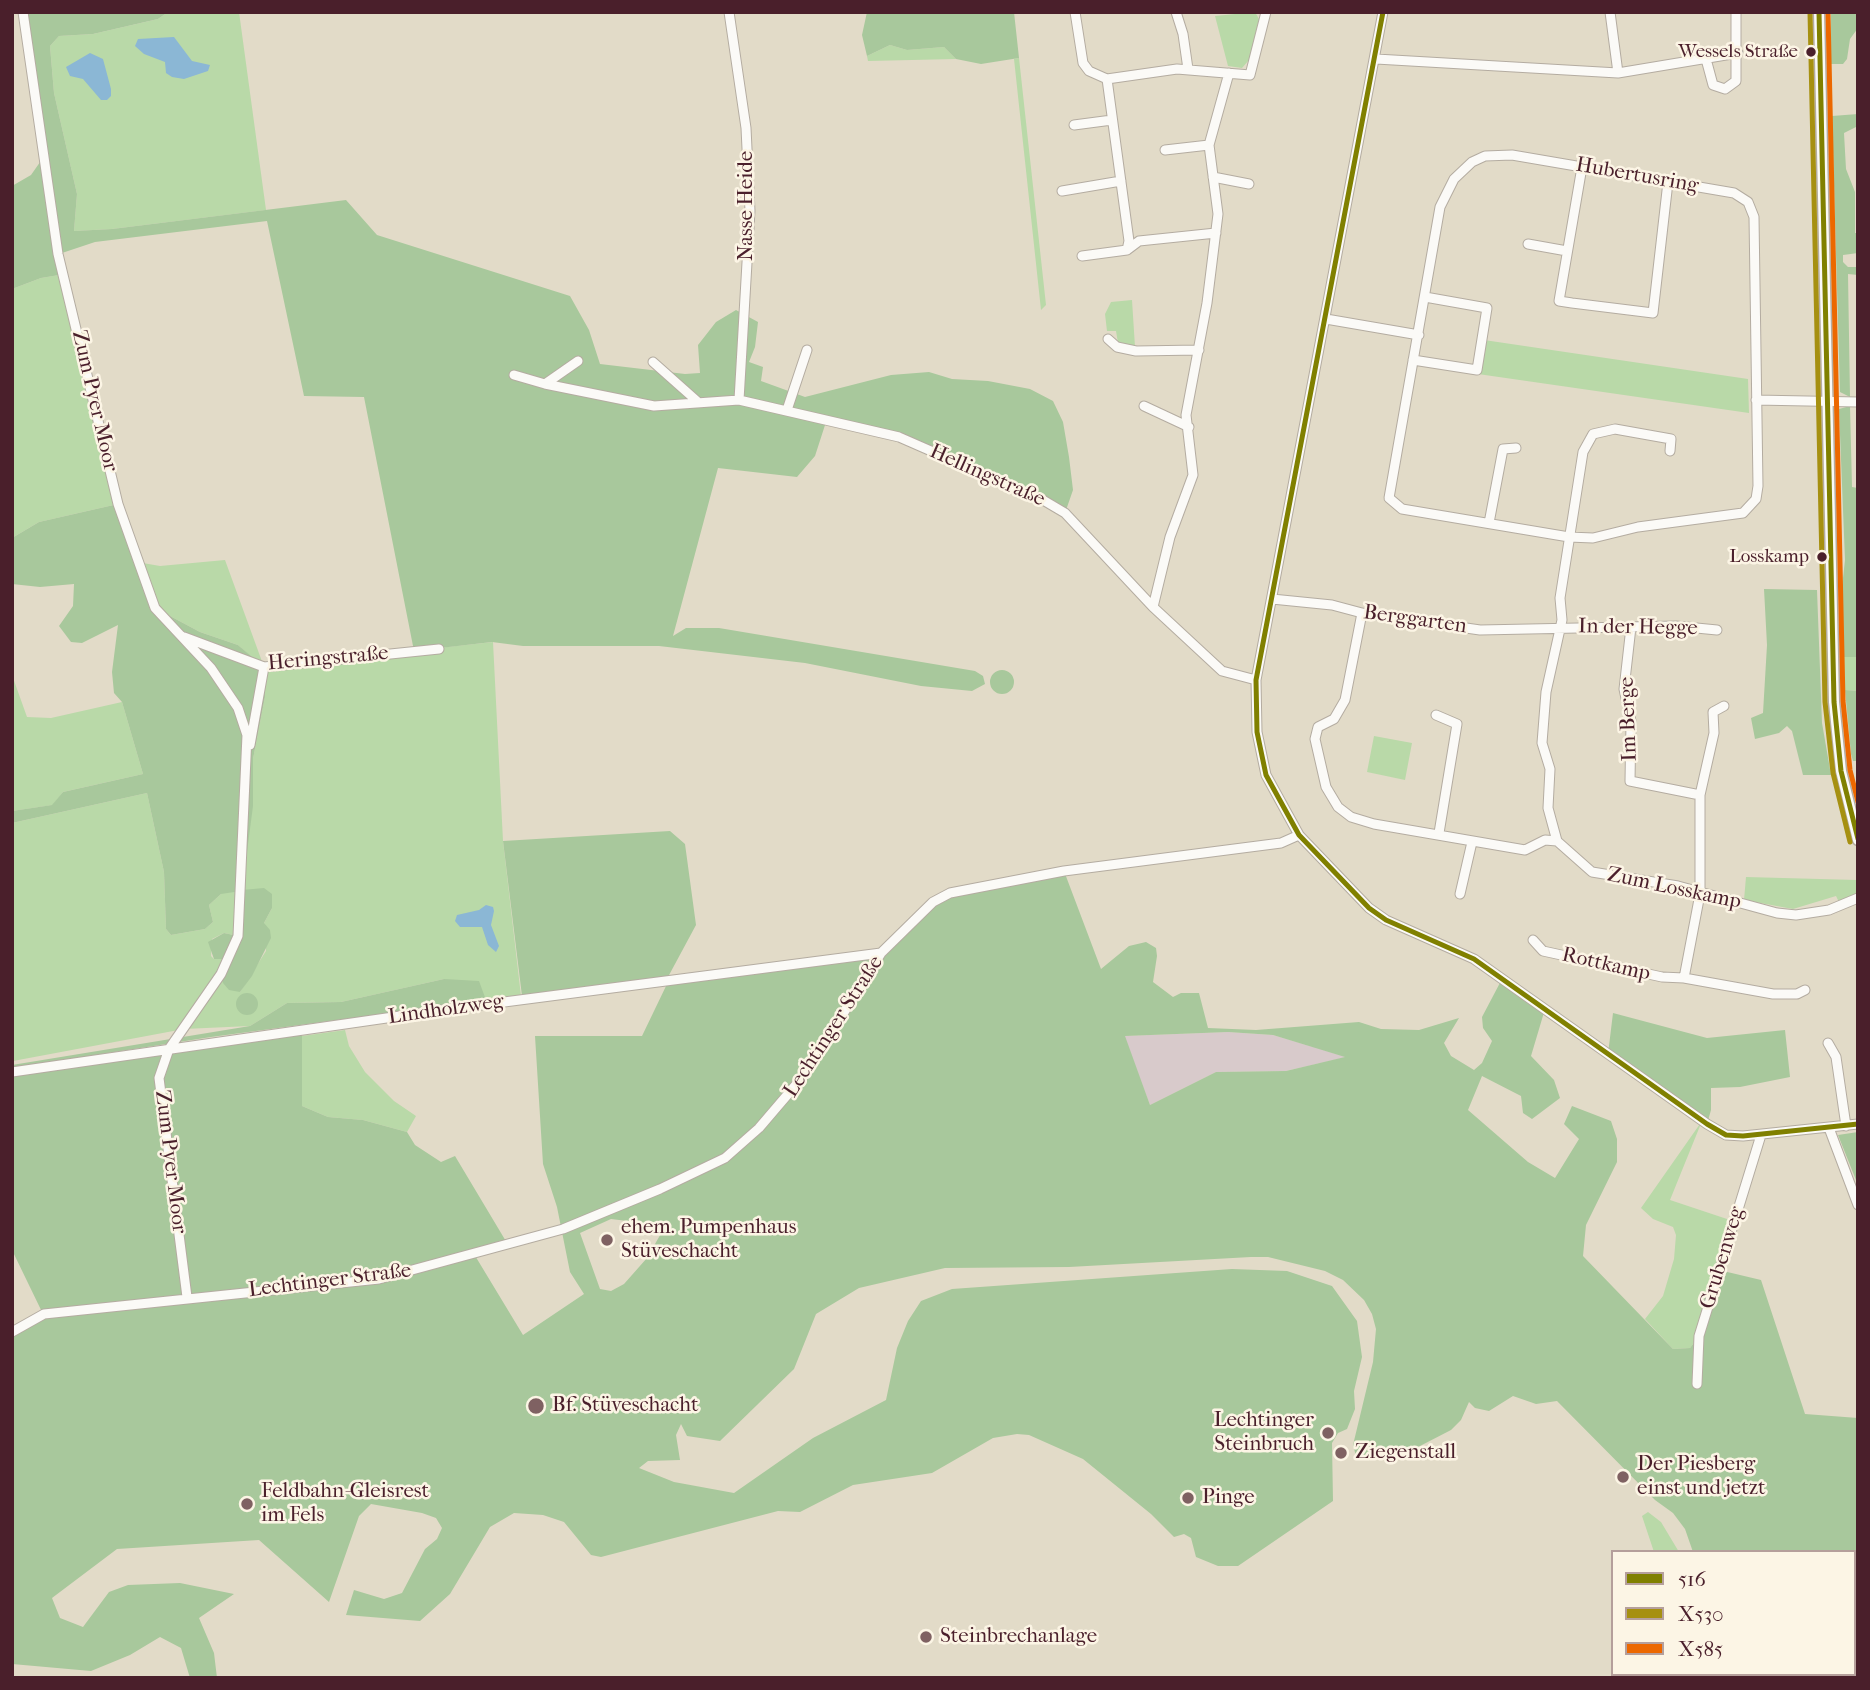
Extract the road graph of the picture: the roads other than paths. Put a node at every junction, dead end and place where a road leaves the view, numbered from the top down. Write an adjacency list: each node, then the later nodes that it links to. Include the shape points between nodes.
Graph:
1 (23, 12): 61 (street, Zum Pyer Moor, via 58,254 118,504 155,608)
2 (729, 12): 43 (street, Nasse Heide, via 746,128 750,211)
3 (1075, 12): 16 (street, via 1083,63)
4 (1176, 12): 13 (street)
5 (1266, 12): 14 (street, via 1250,75)
6 (1383, 12): 11 (street)
7 (1610, 12): 15 (street)
8 (1736, 12): 10 (street)
9 (1819, 12): 45 (street)
10 (1738, 53): 12 (street); 12 (street, via 1736,81 1725,89 1713,85)
11 (1376, 59): 15 (street); 33 (street)
12 (1706, 59): 15 (street)
13 (1188, 69): 14 (street); 16 (street)
14 (1231, 73): 19 (street)
15 (1618, 73)
16 (1107, 79): 17 (street)
17 (1112, 120): 18 (street); 23 (street)
18 (1074, 125)
19 (1209, 145): 20 (street); 22 (street)
20 (1165, 150)
21 (1582, 167): 24 (street, Hubertusring); 30 (street); 32 (street, Hubertusring, via 1512,155 1485,156 1472,162 1454,179 1440,207)
22 (1213, 177): 25 (street); 27 (street)
23 (1121, 181): 26 (street); 29 (street)
24 (1668, 182): 30 (street, via 1653,313 1559,300); 44 (street, Hubertusring, via 1734,193 1748,202 1754,217)
25 (1249, 184)
26 (1062, 191)
27 (1216, 233): 29 (street, via 1139,241); 37 (street)
28 (1528, 244): 30 (street)
29 (1127, 250): 31 (street)
30 (1567, 251)
31 (1082, 256)
32 (1425, 297): 34 (street, Hubertusring); 39 (street, via 1487,308 1477,370)
33 (1326, 319): 34 (street); 55 (street)
34 (1419, 335): 39 (street, Hubertusring)
35 (1108, 339): 37 (street, via 1117,347 1136,351)
36 (807, 350): 49 (street)
37 (1199, 350): 50 (street, via 1186,415)
38 (578, 360): 42 (street)
39 (1413, 360): 53 (street, Hubertusring, via 1389,498 1402,509)
40 (653, 362): 46 (street)
41 (514, 374): 42 (street, Hellingstraße)
42 (545, 384): 46 (street, Hellingstraße, via 654,406)
43 (739, 400): 46 (street, Hellingstraße); 49 (street, Hellingstraße)
44 (1756, 400): 45 (street); 54 (street, Hubertusring, via 1758,486 1756,499 1743,513 1593,538)
45 (1827, 400): 47 (street); 71 (street, via 1834,702 1841,771)
46 (698, 402)
47 (1858, 402)
48 (1144, 406): 50 (street)
49 (787, 411): 56 (street, Hellingstraße, via 899,437 1043,499 1065,513)
50 (1189, 427): 56 (street, via 1193,475 1170,537)
51 (1516, 447): 53 (street, via 1503,449)
52 (1670, 452): 54 (street, via 1671,439 1615,429 1593,434 1583,452)
53 (1489, 523): 54 (street, Hubertusring)
54 (1569, 537): 58 (street)
55 (1272, 599): 57 (street, Berggarten); 64 (street)
56 (1153, 607): 64 (street, Hellingstraße, via 1222,671)
57 (1362, 613): 58 (street, Berggarten, via 1480,629); 69 (street, via 1345,700 1334,719 1318,727 1315,739 1326,787 1338,807 1351,817)
58 (1559, 626): 59 (street, In der Hegge); 72 (street, via 1542,743 1550,769 1548,808)
59 (1631, 628): 60 (street, In der Hegge); 68 (street, Im Berge, via 1625,689 1631,722 1630,781)
60 (1717, 630)
61 (180, 635): 63 (street, Heringstraße); 67 (street, Zum Pyer Moor, via 211,668 238,708 247,735)
62 (439, 649): 63 (street, Heringstraße)
63 (264, 667): 67 (street, Zum Pyer Moor)
64 (1256, 680): 70 (street, via 1256,732 1266,775)
65 (1724, 706): 68 (street, via 1713,712 1714,733)
66 (1436, 715): 69 (street, via 1457,724)
67 (247, 755): 82 (street, Zum Pyer Moor, via 238,936 215,983)
68 (1700, 795): 75 (street)
69 (1438, 833): 73 (street)
70 (1299, 835): 78 (street, Lechtinger Straße, via 1281,843 968,888 933,902); 87 (street, via 1348,889 1386,920 1474,960 1726,1135)
71 (1858, 840)
72 (1557, 841): 73 (street, via 1545,840 1525,850); 75 (street, Zum Losskamp, via 1592,872)
73 (1472, 842): 74 (street)
74 (1460, 894)
75 (1700, 894): 76 (street, Zum Losskamp, via 1796,915 1829,910); 79 (street)
76 (1858, 898)
77 (1532, 940): 79 (street, Rottkamp, via 1543,951)
78 (881, 953): 82 (street, Lindholzweg); 89 (street, Lechtinger Straße, via 783,1104 725,1158 563,1229 409,1273)
79 (1684, 978): 80 (street, Rottkamp, via 1773,994)
80 (1805, 990)
81 (1828, 1043): 85 (street, via 1836,1057)
82 (169, 1049): 83 (street, Lindholzweg); 89 (street, Zum Pyer Moor, via 159,1078)
83 (12, 1072)
84 (1858, 1124): 85 (street)
85 (1846, 1126): 86 (street)
86 (1829, 1128): 87 (street); 88 (street)
87 (1761, 1135): 91 (street, Grubenweg, via 1699,1336)
88 (1858, 1205)
89 (187, 1297): 90 (street, Lechtinger Straße, via 44,1314)
90 (12, 1332)
91 (1697, 1384)

